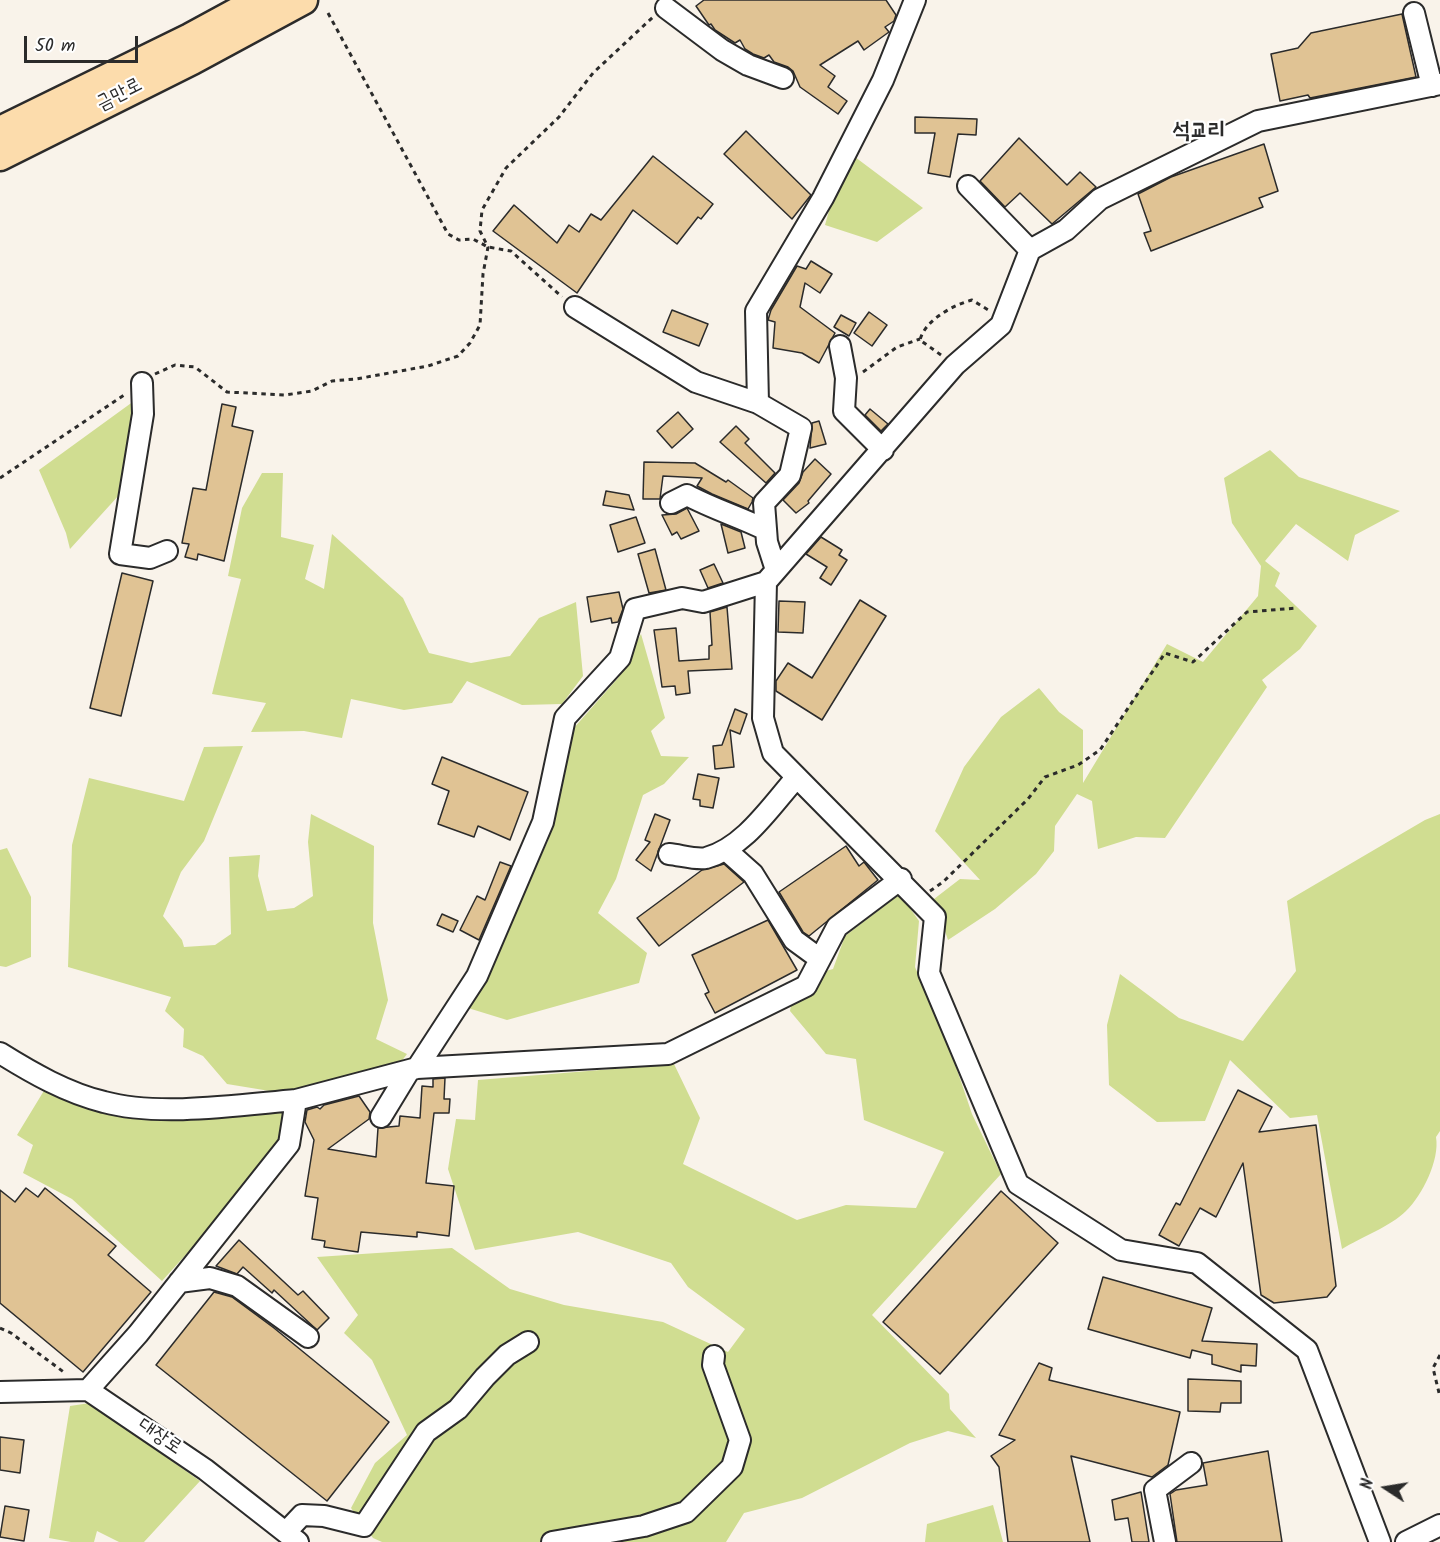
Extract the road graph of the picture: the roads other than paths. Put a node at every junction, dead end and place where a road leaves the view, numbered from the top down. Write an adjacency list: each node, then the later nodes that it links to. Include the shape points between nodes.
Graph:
1 (260, 0): 8 (highway, 금만로)
2 (915, 0): 15 (street, via 883,80 828,188 756,311)
3 (315, 7): 9 (highway, 금만로, via 192,60)
4 (666, 8): 6 (street, via 722,50)
5 (1414, 13): 7 (street)
6 (783, 78)
7 (1436, 85): 11 (street, via 1258,121 1100,199 1066,230)
8 (0, 131)
9 (0, 156)
10 (968, 186): 11 (street)
11 (1030, 250): 16 (street, via 1002,322 955,365)
12 (575, 307): 15 (street, via 696,382)
13 (840, 346): 16 (street, via 846,375 844,411)
14 (142, 382): 19 (street, via 143,414 120,554 150,558)
15 (758, 403): 18 (street, via 801,428 790,475 764,503)
16 (883, 450): 20 (street)
17 (671, 503): 18 (street, via 687,495)
18 (766, 530): 20 (street)
19 (167, 551)
20 (771, 576): 21 (street, via 763,718 773,753); 27 (street, via 703,602 682,598 635,609 620,658 565,718 543,822 477,976)
21 (796, 778): 22 (street); 24 (street)
22 (726, 850): 23 (street, via 704,858); 25 (street, via 753,874 794,940)
23 (669, 854)
24 (901, 879): 25 (street, via 837,927); 41 (street, via 935,917 929,973 1018,1184 1121,1250 1197,1263 1307,1350)
25 (820, 959): 27 (street, via 806,986 668,1054)
26 (0, 1053): 28 (street, via 36,1076 103,1102 141,1108)
27 (413, 1069): 28 (street); 29 (street)
28 (296, 1100): 30 (street, via 289,1144)
29 (381, 1117)
30 (179, 1282): 31 (street, via 210,1278 237,1286); 34 (street)
31 (308, 1337)
32 (528, 1342): 38 (street, via 507,1355 458,1409 426,1432 364,1526 303,1515)
33 (714, 1356): 39 (street, via 713,1365 740,1440 732,1467 686,1512 644,1526)
34 (88, 1390): 35 (street); 38 (street, 대장로, via 206,1470)
35 (0, 1392)
36 (1191, 1463): 40 (street, via 1155,1490)
37 (1440, 1525): 42 (street)
38 (292, 1537)
39 (552, 1542)
40 (1165, 1542)
41 (1380, 1542)
42 (1406, 1542)

